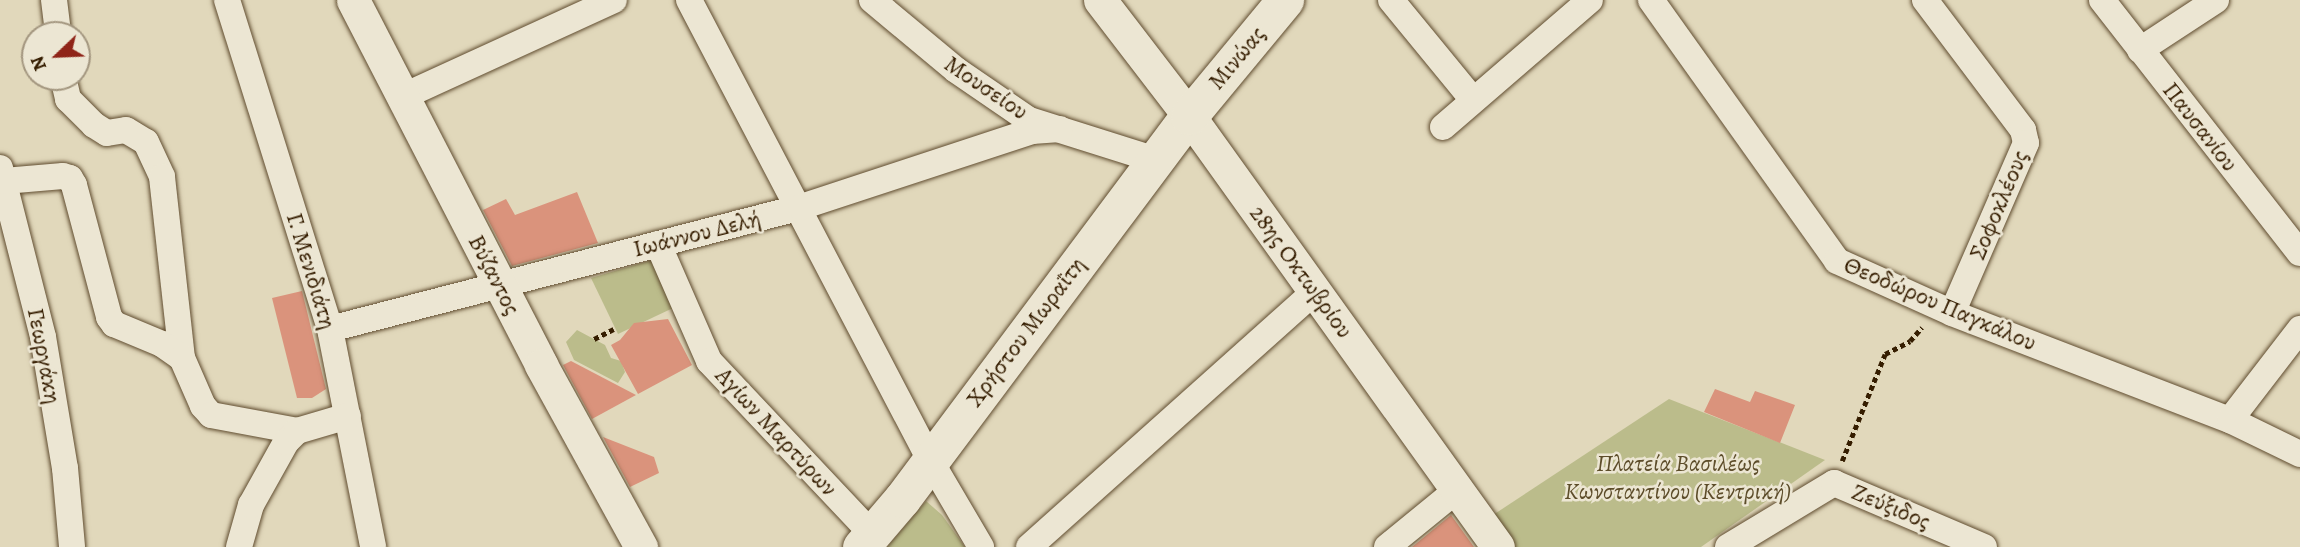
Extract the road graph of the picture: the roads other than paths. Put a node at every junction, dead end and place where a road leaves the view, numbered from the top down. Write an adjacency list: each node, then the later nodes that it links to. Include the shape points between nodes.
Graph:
1 (54, 0): 15 (street)
2 (227, 0): 31 (street, Γ. Μενιδιάτη)
3 (353, 0): 18 (street, Βύζαντος)
4 (614, 0): 18 (street)
5 (689, 0): 25 (street)
6 (872, 0): 22 (street, Μουσείου, via 956,70 1030,120)
7 (1100, 0): 20 (street, 28ης Οκτωβρίου)
8 (1285, 0): 20 (main road, Μινώας)
9 (1391, 0): 19 (street)
10 (1590, 0): 19 (street)
11 (1651, 0): 30 (street, Θεοδώρου Παγκάλου, via 1837,261)
12 (1925, 0): 30 (street, Σοφοκλέους, via 2023,130 2026,143)
13 (2102, 0): 16 (street, Παυσανίου)
14 (2216, 0): 16 (street)
15 (56, 21)
16 (2140, 50): 27 (street, Παυσανίου)
17 (66, 91): 33 (street, via 68,99 94,125 107,133 125,130 146,142 162,177)
18 (402, 97): 28 (street, Βύζαντος)
19 (1473, 100): 21 (street)
20 (1189, 116): 23 (main road, Χρήστου Μωραΐτη); 29 (street, 28ης Οκτωβρίου)
21 (1443, 127)
22 (1060, 129): 23 (street, Μουσείου); 25 (street, Ιωάννου Δελή, via 1031,131)
23 (1156, 160): 38 (main road, Χρήστου Μωραΐτη)
24 (2, 174): 33 (street, via 70,178 109,317 114,324 162,344); 41 (street, Γεωργάκη, via 43,337 65,468)
25 (801, 207): 26 (street, Ιωάννου Δελή); 38 (street)
26 (658, 244): 28 (street, Ιωάννου Δελή); 40 (street, Αγίων Μαρτύρων, via 709,361)
27 (2300, 253)
28 (499, 284): 31 (street, Ιωάννου Δελή); 44 (street, Βύζαντος)
29 (1315, 291): 39 (street, 28ης Οκτωβρίου); 46 (street)
30 (1945, 310): 35 (street, Θεοδώρου Παγκάλου)
31 (330, 329): 34 (street, Γ. Μενιδιάτη)
32 (2300, 330): 35 (street)
33 (182, 358): 36 (street, via 211,415)
34 (348, 416): 36 (street); 43 (street, Γ. Μενιδιάτη)
35 (2230, 420): 37 (street, Θεοδώρου Παγκάλου)
36 (297, 431): 42 (street, via 278,452 251,505)
37 (2300, 453)
38 (930, 460): 40 (main road, Χρήστου Μωραΐτη); 45 (street)
39 (1457, 490): 47 (street); 48 (street, 28ης Οκτωβρίου)
40 (867, 541)
41 (72, 547)
42 (239, 547)
43 (373, 547)
44 (641, 547)
45 (981, 547)
46 (1029, 547)
47 (1387, 547)
48 (1498, 547)
49 (1728, 547): 50 (street, Ζεύξιδος, via 1834,483)
50 (1984, 547)

